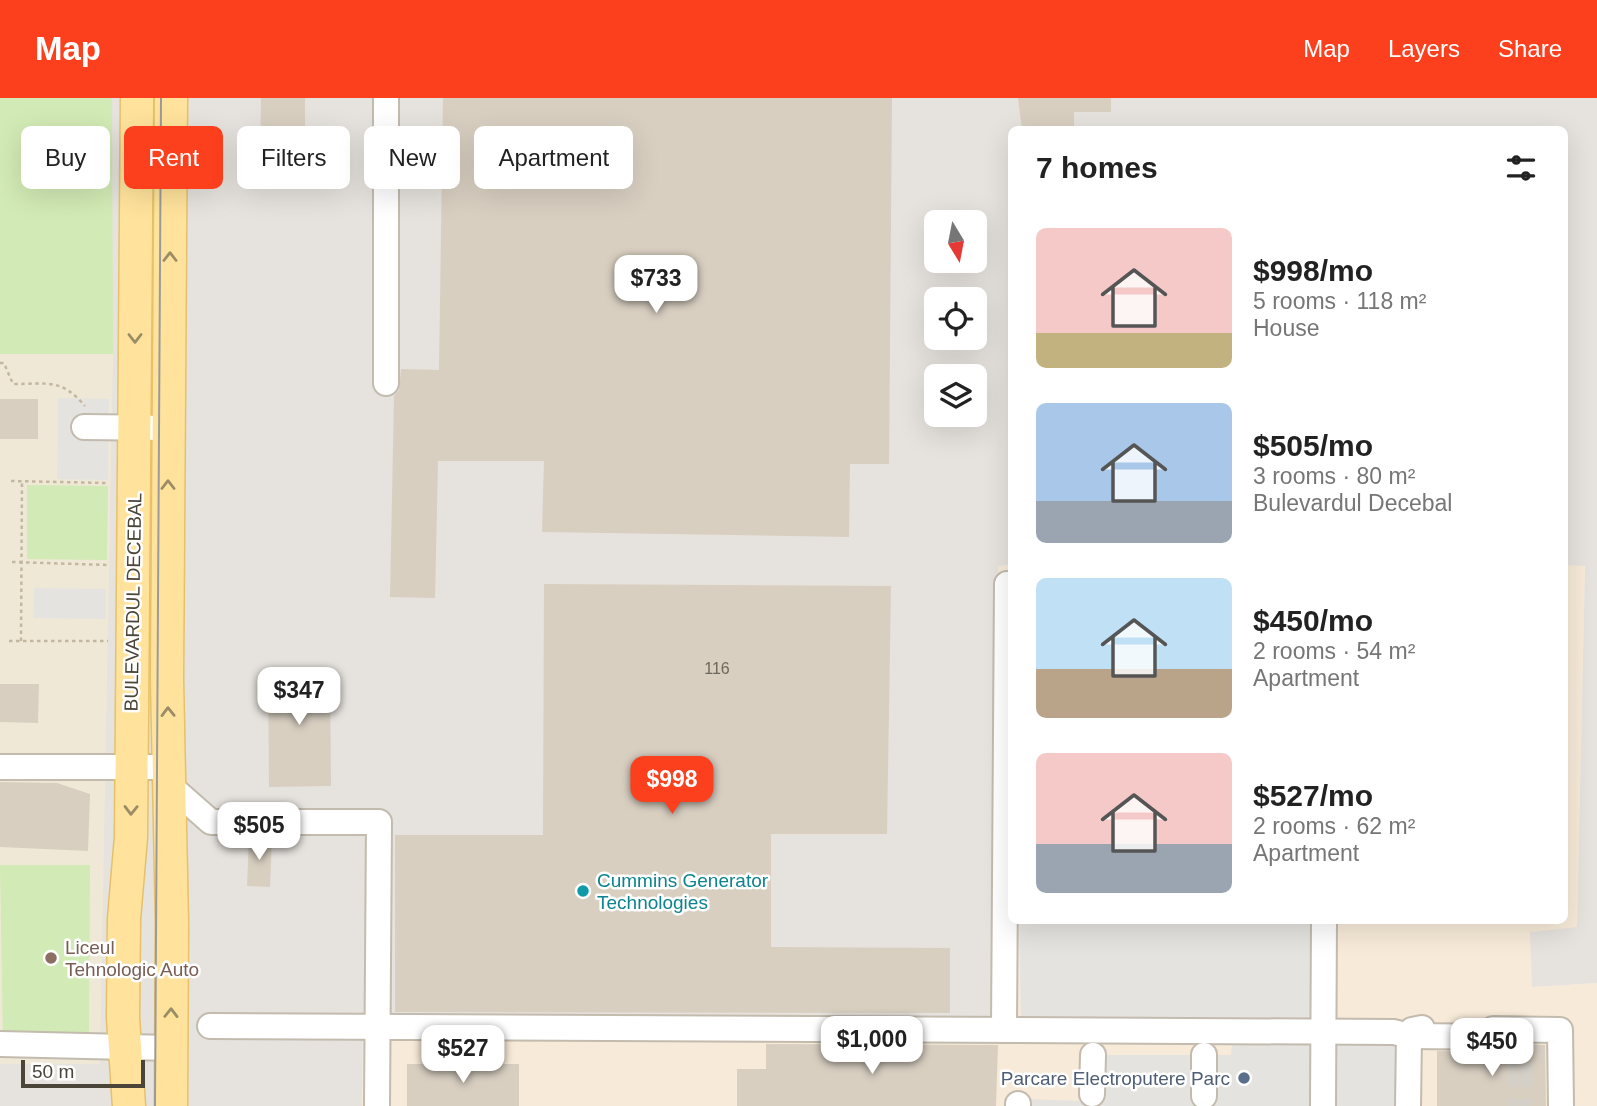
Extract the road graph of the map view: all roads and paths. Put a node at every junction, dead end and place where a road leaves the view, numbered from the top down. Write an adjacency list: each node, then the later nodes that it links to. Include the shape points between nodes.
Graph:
1 (137, 98): 7 (main road, BULEVARDUL DECEBAL, one-way to 7)
2 (171, 98): 8 (main road, BULEVARDUL DECEBAL, one-way to 2)
3 (386, 98): 5 (lane)
4 (0, 363): 6 (path, via 13,384 56,384 71,390)
5 (386, 383)
6 (85, 417): 7 (lane)
7 (135, 428): 8 (lane); 20 (main road, BULEVARDUL DECEBAL)
8 (169, 428): 21 (main road, BULEVARDUL DECEBAL, one-way to 8)
9 (11, 481): 10 (path)
10 (22, 481): 11 (path); 13 (path)
11 (110, 483)
12 (12, 562): 13 (path)
13 (22, 562): 14 (path); 17 (path)
14 (110, 565)
15 (1007, 584): 22 (lane)
16 (9, 641): 17 (path)
17 (21, 641): 18 (path)
18 (108, 641)
19 (0, 767): 20 (lane)
20 (131, 767): 21 (lane); 31 (main road, BULEVARDUL DECEBAL, one-way to 31, via 124,919)
21 (169, 777): 25 (lane, via 211,822 379,822); 32 (main road, BULEVARDUL DECEBAL, one-way to 21)
22 (1008, 806): 26 (lane)
23 (1324, 924): 29 (lane)
24 (211, 1026): 25 (lane)
25 (378, 1028): 26 (lane); 39 (lane)
26 (1004, 1030): 29 (lane)
27 (1510, 1037): 30 (lane)
28 (0, 1044): 31 (lane)
29 (1324, 1044): 30 (lane, via 1394,1032); 40 (lane)
30 (1409, 1045): 41 (lane); 42 (lane, via 1412,1030 1423,1028 1560,1030)
31 (126, 1046): 32 (lane); 37 (main road, BULEVARDUL DECEBAL)
32 (171, 1048): 38 (main road, BULEVARDUL DECEBAL)
33 (1093, 1055): 35 (lane)
34 (1204, 1055): 36 (lane)
35 (1092, 1094)
36 (1204, 1096)
37 (129, 1106)
38 (171, 1106)
39 (377, 1106)
40 (1323, 1106)
41 (1408, 1106)
42 (1561, 1106)

